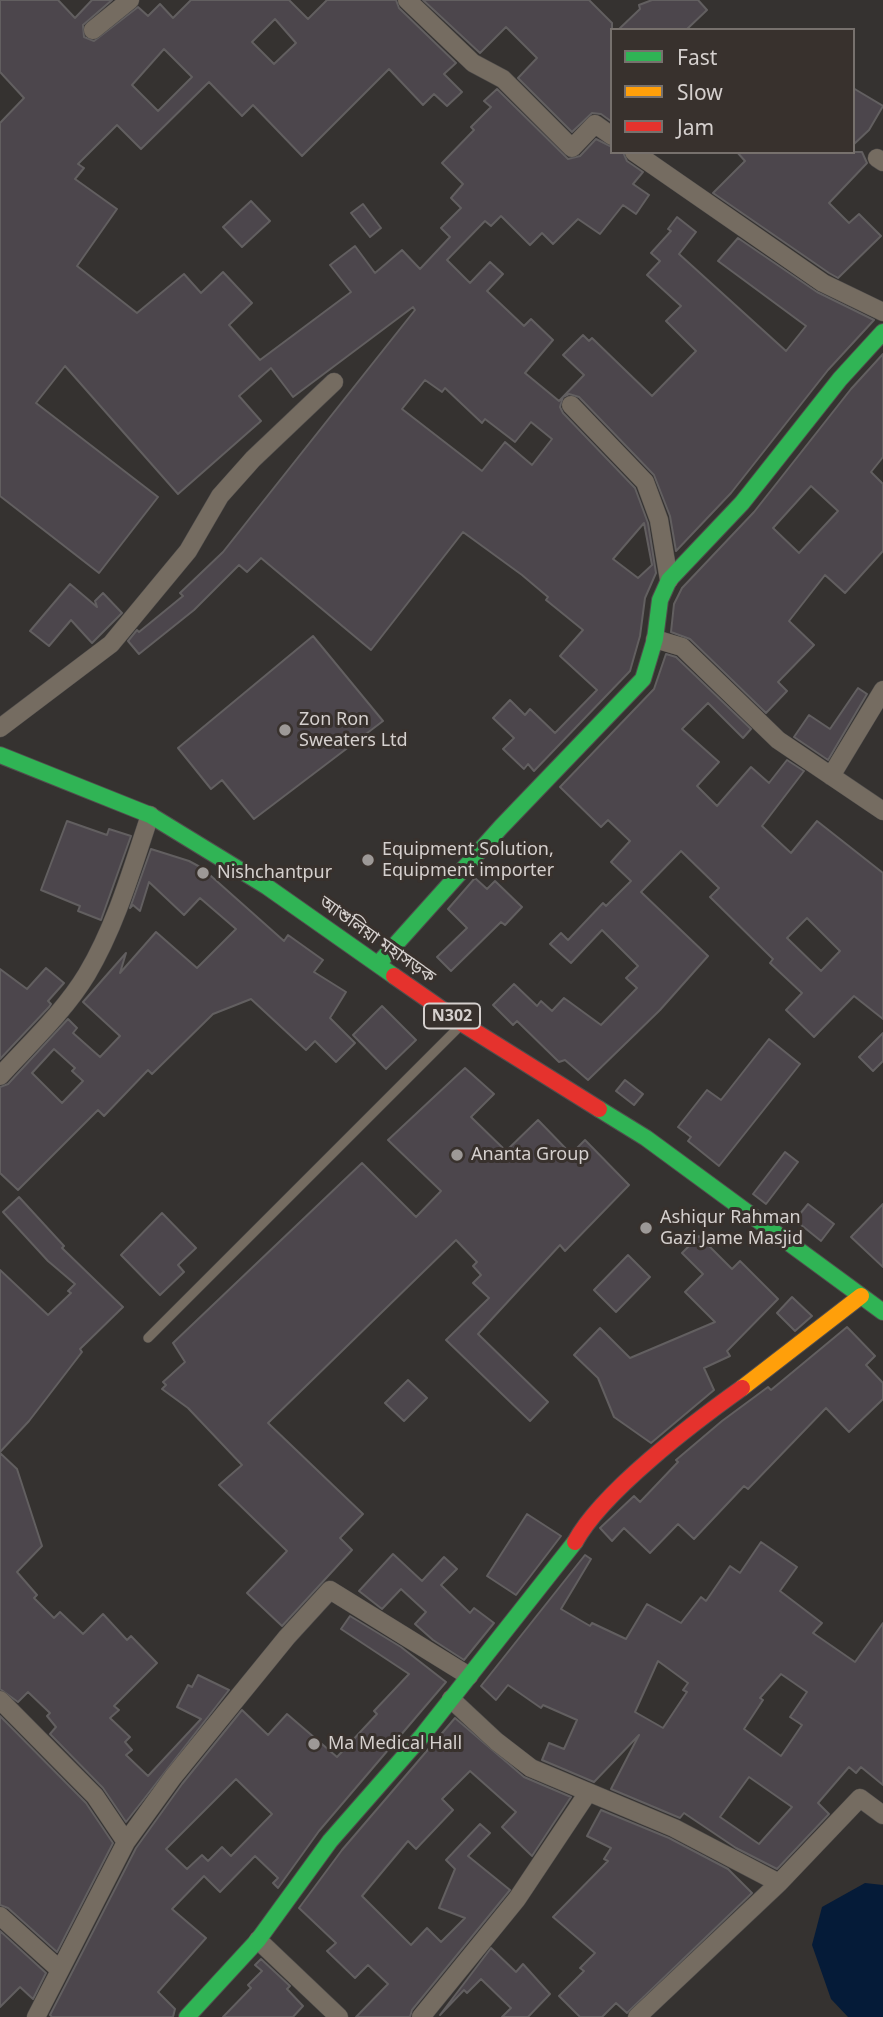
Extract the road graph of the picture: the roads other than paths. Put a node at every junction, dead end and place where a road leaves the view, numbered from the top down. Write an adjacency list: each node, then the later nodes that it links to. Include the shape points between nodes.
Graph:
1 (130, 0): 3 (street)
2 (407, 0): 4 (street, via 473,62 503,79 572,148 595,124)
3 (93, 30)
4 (610, 135)
5 (637, 154): 6 (street, via 823,282)
6 (883, 312)
7 (883, 332): 10 (main road, via 742,503)
8 (334, 382): 13 (street, via 220,496 188,551 111,644)
9 (571, 405): 10 (street, via 645,482 659,520)
10 (669, 580): 11 (main road, via 660,600)
11 (655, 639): 15 (street, via 682,647 778,740); 18 (main road, via 643,679)
12 (883, 690): 15 (street)
13 (0, 728)
14 (0, 755): 17 (main road, আশুলিয়া মহাসড়ক / N302)
15 (831, 776): 16 (street)
16 (883, 811)
17 (150, 815): 18 (main road, আশুলিয়া মহাসড়ক / N302, via 266,886); 20 (street, via 118,911 87,974 52,1021)
18 (378, 964): 19 (main road, আশুলিয়া মহাসড়ক / N302)
19 (463, 1024): 21 (main road, আশুলিয়া মহাসড়ক / N302, via 646,1138); 23 (lane)
20 (0, 1076)
21 (861, 1296): 22 (main road, আশুলিয়া মহাসড়ক / N302); 24 (main road, via 713,1409 587,1520 569,1553)
22 (883, 1312)
23 (148, 1338)
24 (469, 1676): 25 (main road); 29 (street, via 330,1590 173,1777)
25 (451, 1699): 27 (street, via 531,1768); 32 (main road, via 330,1841)
26 (0, 1700): 29 (street, via 95,1796)
27 (587, 1794): 30 (street, via 674,1828); 37 (street, via 517,1899)
28 (883, 1815): 30 (street, via 860,1798)
29 (126, 1842): 33 (street)
30 (779, 1883): 38 (street)
31 (0, 1916): 33 (street)
32 (258, 1940): 35 (main road); 36 (street)
33 (60, 1970): 34 (street)
34 (36, 2017)
35 (187, 2017)
36 (339, 2017)
37 (421, 2017)
38 (637, 2017)

